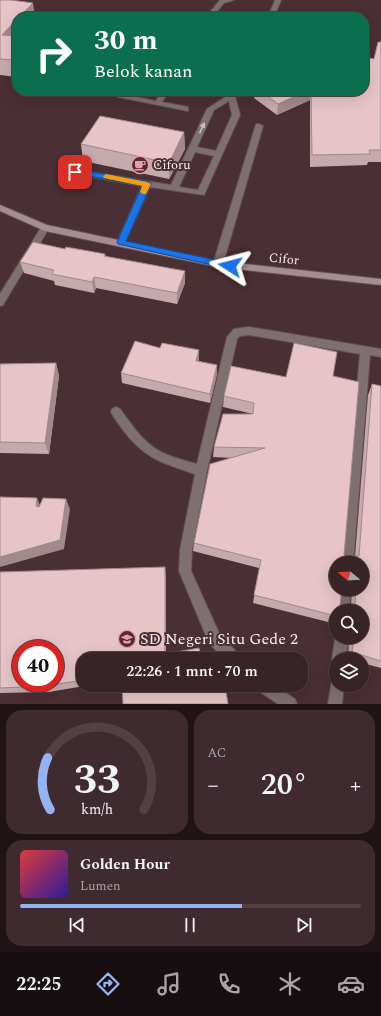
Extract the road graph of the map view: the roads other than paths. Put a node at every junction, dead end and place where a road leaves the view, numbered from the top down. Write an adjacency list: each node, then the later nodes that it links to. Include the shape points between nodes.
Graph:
1 (231, 0): 3 (street)
2 (278, 0): 5 (street)
3 (219, 1): 4 (street)
4 (211, 12)
5 (273, 12)
6 (123, 96): 10 (street)
7 (162, 96): 10 (street)
8 (228, 96): 13 (street, one-way to 8, via 211,109)
9 (233, 96): 14 (street, via 236,115)
10 (158, 103): 11 (street)
11 (185, 109)
12 (259, 126): 21 (street)
13 (192, 149): 14 (street); 17 (street)
14 (218, 154): 17 (street, via 201,193)
15 (75, 172): 16 (street)
16 (147, 184): 17 (street); 20 (street)
17 (174, 188)
18 (0, 208): 19 (street, Cifor)
19 (45, 228): 20 (street, Cifor); 23 (street)
20 (121, 242): 21 (street, Cifor)
21 (218, 264): 22 (street, Cifor)
22 (381, 282)
23 (0, 302)
24 (365, 352): 25 (street); 27 (street, via 249,331 237,332 232,337); 28 (street)
25 (381, 353)
26 (116, 412): 27 (street, via 149,450)
27 (201, 471): 29 (street, via 186,550 185,571 214,638)
28 (348, 556)
29 (227, 652)
30 (272, 692): 32 (street)
31 (336, 692): 33 (street)
32 (290, 704)
33 (335, 704)

